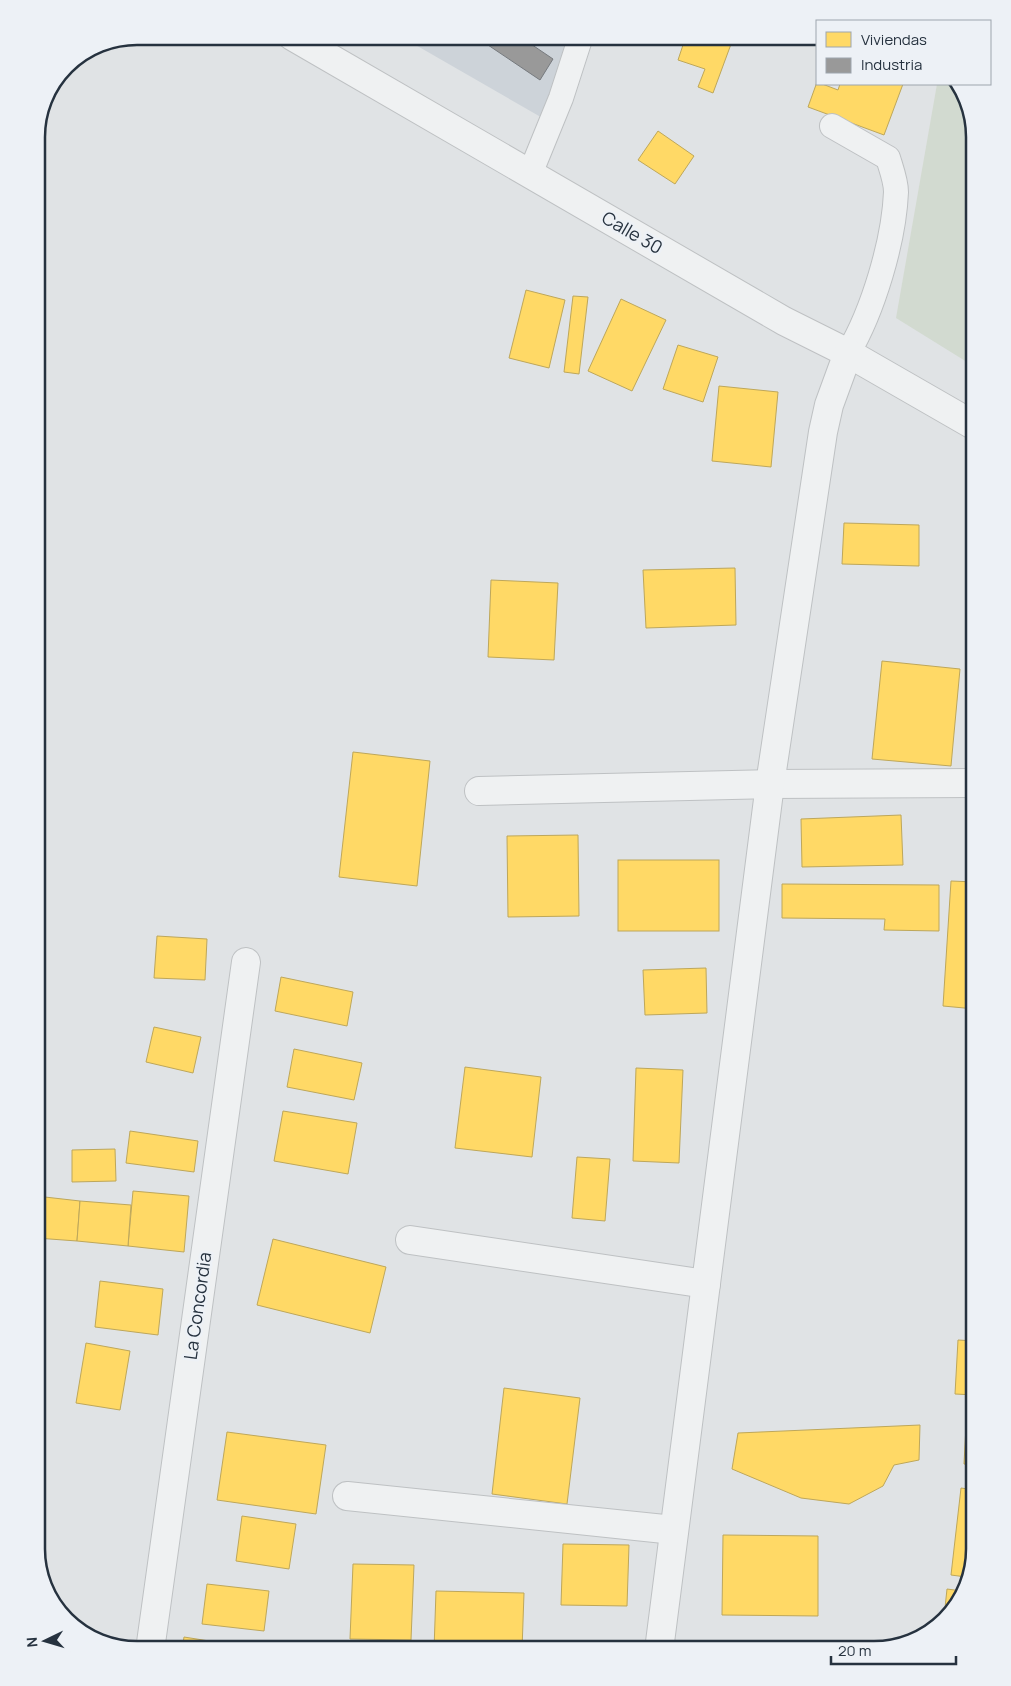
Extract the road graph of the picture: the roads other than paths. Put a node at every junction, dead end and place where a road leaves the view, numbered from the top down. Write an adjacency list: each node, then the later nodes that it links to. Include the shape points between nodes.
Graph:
1 (308, 45): 4 (street, Calle 30)
2 (578, 45): 4 (lane)
3 (832, 126): 5 (lane, via 888,158 896,190 888,247 868,314)
4 (532, 170): 5 (street, Calle 30, via 784,321)
5 (850, 348): 6 (street, Calle 30); 8 (street, via 823,432)
6 (966, 420)
7 (966, 783): 8 (street)
8 (770, 784): 9 (street); 12 (street)
9 (479, 791)
10 (246, 962): 15 (street, La Concordia)
11 (410, 1240): 12 (street)
12 (706, 1284): 14 (street)
13 (347, 1496): 14 (street)
14 (674, 1530): 16 (street)
15 (151, 1641)
16 (660, 1641)

